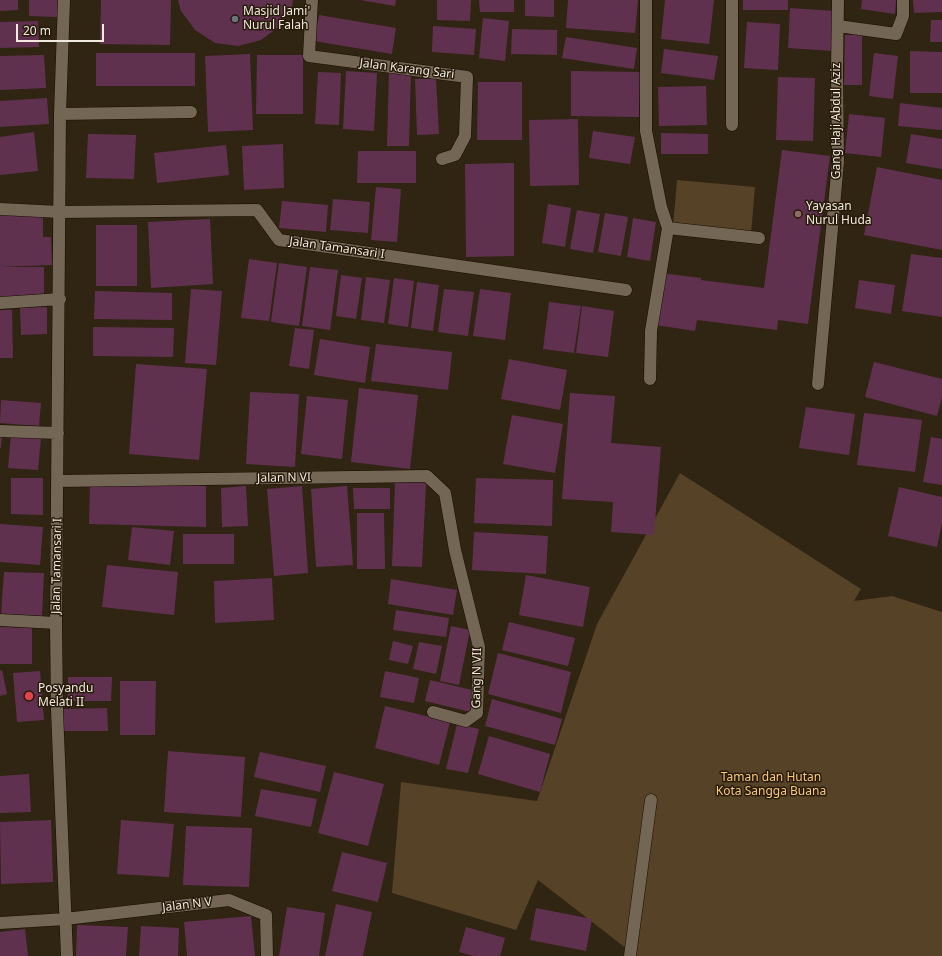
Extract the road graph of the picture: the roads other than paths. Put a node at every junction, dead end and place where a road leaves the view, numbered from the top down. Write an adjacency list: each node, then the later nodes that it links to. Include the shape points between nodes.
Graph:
1 (64, 0): 9 (street, Jalan Tamansari I)
2 (312, 0): 11 (street, Jalan Karang Sari, via 309,56 467,76 465,136 455,155)
3 (646, 0): 14 (street, via 646,131 661,207)
4 (732, 0): 10 (street)
5 (838, 0): 7 (street, Gang Haji Abdul Aziz)
6 (903, 0): 7 (street, via 903,16 896,34)
7 (838, 26): 20 (street, Gang Haji Abdul Aziz, via 838,162)
8 (191, 112): 9 (street)
9 (60, 114): 13 (street, Jalan Tamansari I)
10 (732, 125)
11 (442, 159)
12 (0, 208): 13 (street, Jalan Tamansari I)
13 (60, 212): 16 (street, Jalan Tamansari I, via 257,210 279,240); 17 (street, Jalan Tamansari I)
14 (668, 228): 15 (street); 19 (street, via 652,331)
15 (759, 238)
16 (626, 290)
17 (60, 299): 18 (street); 22 (street, Jalan Tamansari I)
18 (0, 303)
19 (650, 379)
20 (818, 384)
21 (0, 431): 22 (street)
22 (58, 433): 23 (street, Jalan Tamansari I)
23 (58, 481): 24 (street, Jalan N VI, via 427,476 445,493); 26 (street, Jalan Tamansari I)
24 (455, 550): 27 (street, Gang N VII, via 480,647 477,713 466,721)
25 (0, 620): 26 (street)
26 (56, 623): 29 (street, Jalan Tamansari I)
27 (433, 712)
28 (651, 800): 33 (street)
29 (65, 919): 30 (street); 31 (street, Jalan Tamansari I); 32 (street, Jalan N V, via 230,900 266,916)
30 (0, 923)
31 (67, 956)
32 (266, 956)
33 (630, 956)

